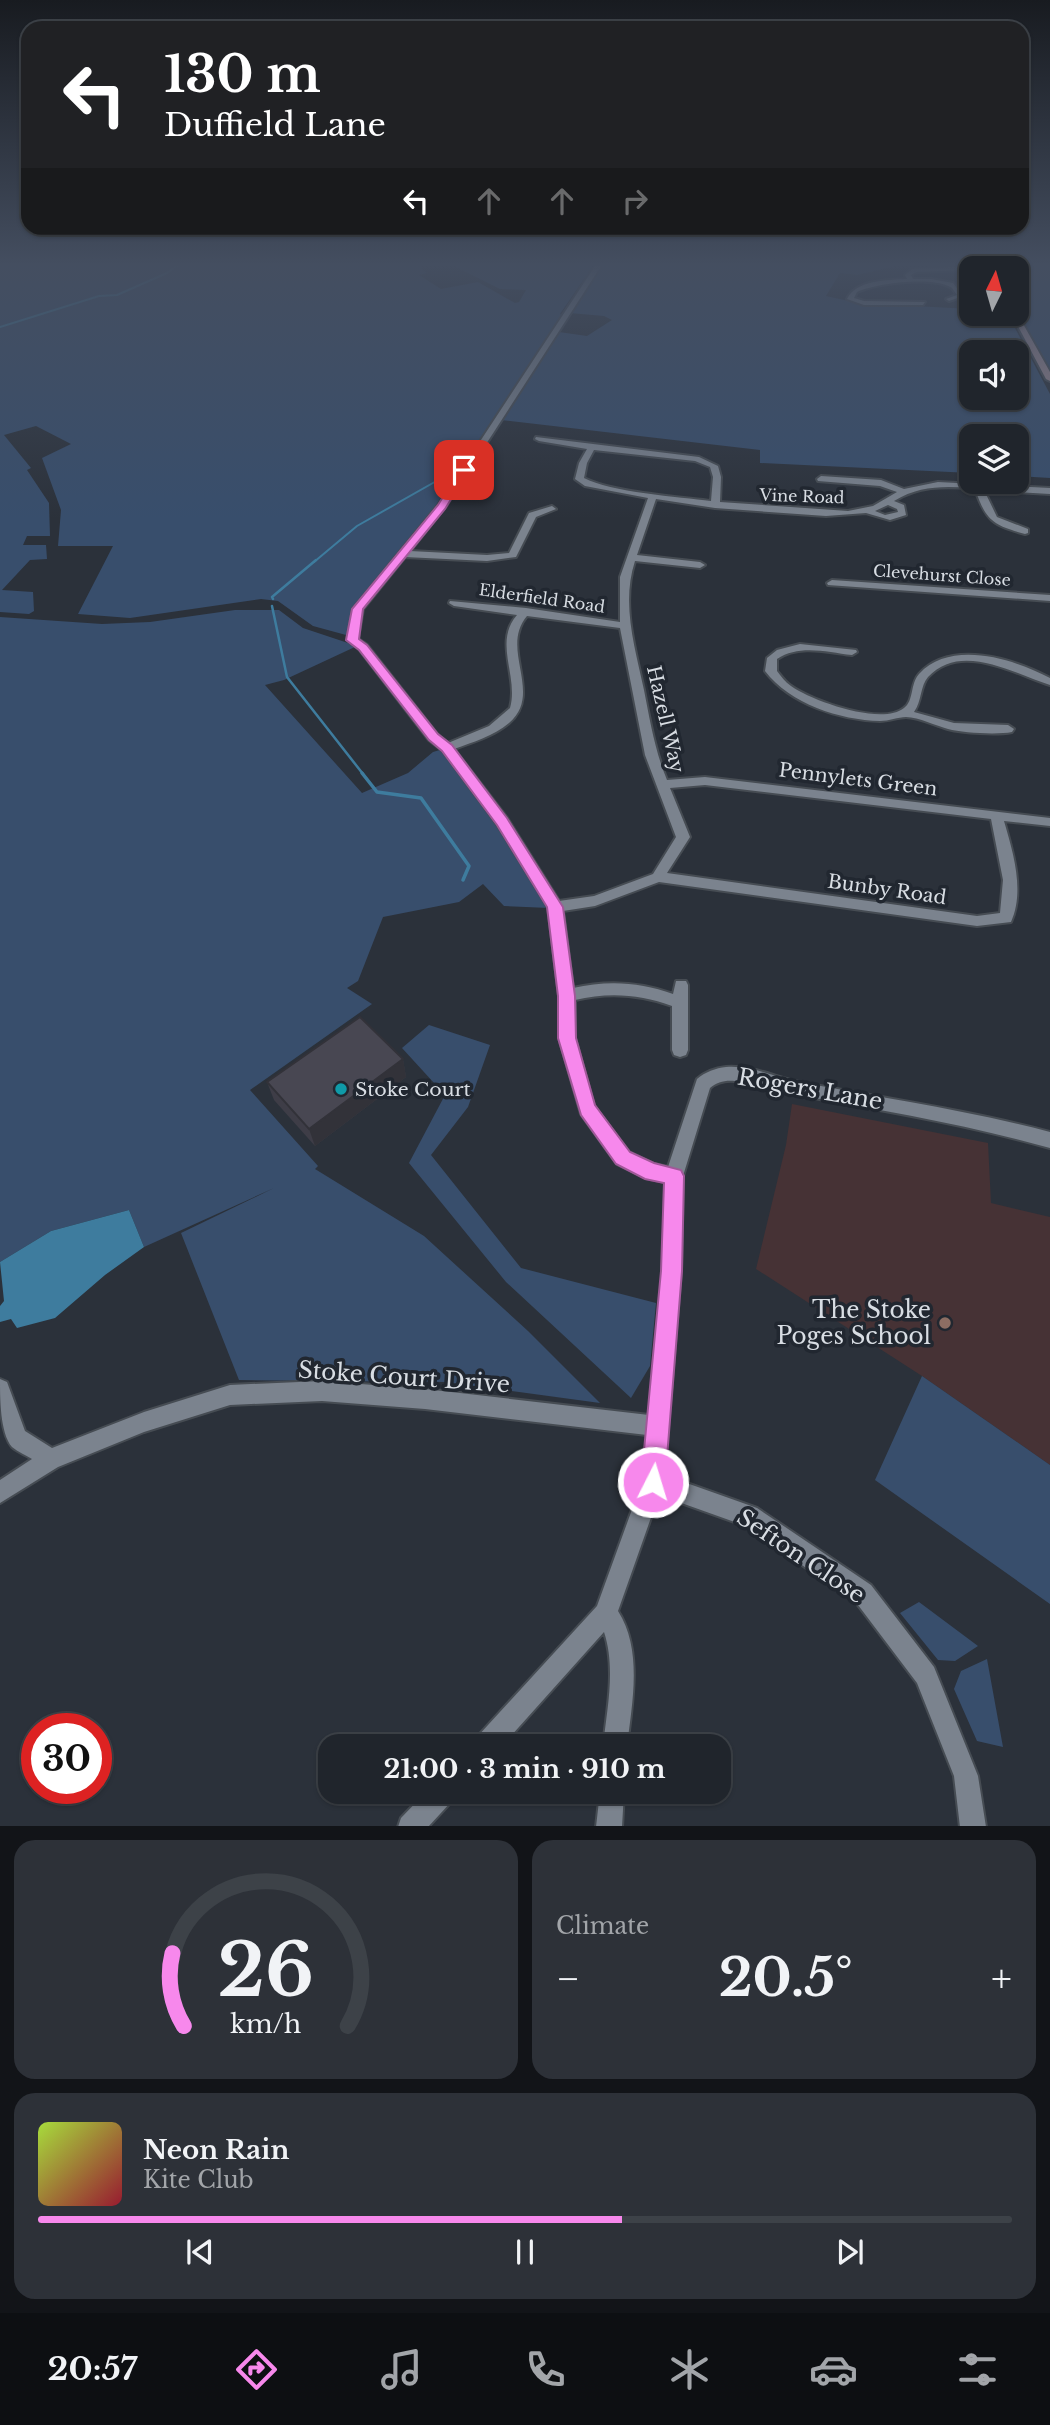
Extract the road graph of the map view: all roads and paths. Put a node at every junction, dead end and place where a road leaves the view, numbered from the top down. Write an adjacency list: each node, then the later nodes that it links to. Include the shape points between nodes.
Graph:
1 (545, 348): 18 (street, via 442,506)
2 (1033, 348): 3 (main road)
3 (1050, 379)
4 (539, 439): 5 (street)
5 (592, 447): 12 (street, Vine Road, via 579,479); 14 (street, via 696,459 714,466)
6 (821, 479): 9 (street, via 881,483)
7 (959, 487): 9 (street, Vine Road)
8 (1029, 490): 10 (street, Vine Road)
9 (903, 491): 13 (street, Vine Road)
10 (1050, 491)
11 (981, 494): 17 (street, via 989,516 997,523)
12 (652, 498): 14 (street, Vine Road); 19 (street, Hazell Way)
13 (888, 502): 16 (street, Vine Road); 16 (street, via 901,507 903,513 886,517)
14 (715, 505): 16 (street, Vine Road, via 802,512)
15 (552, 509): 18 (street, via 532,515 513,555)
16 (868, 511)
17 (1025, 531)
18 (404, 554): 30 (street, via 358,609 352,640 363,647 433,737)
19 (630, 557): 20 (street); 25 (street, Hazell Way, via 623,597)
20 (700, 565)
21 (832, 583): 22 (street, Clevehurst Close)
22 (1050, 598)
23 (454, 603): 24 (street, Elderfield Road)
24 (526, 611): 25 (street, Elderfield Road); 30 (street, via 514,626 511,651 518,703 508,719)
25 (625, 625): 31 (street, Hazell Way, via 651,755)
26 (852, 652): 28 (street, via 782,649 772,658 771,671 785,688 816,703 861,715)
27 (1050, 682): 28 (street, via 1011,665 956,659 934,666 920,679 916,701)
28 (906, 713): 29 (street, via 954,727)
29 (1008, 729)
30 (447, 748): 35 (street, via 502,821)
31 (662, 785): 32 (street, Pennylets Green, via 705,782); 34 (street, Hazell Way, via 683,837)
32 (996, 815): 33 (street, Pennylets Green); 34 (street, Bunby Road, via 1011,902 1006,918 977,922)
33 (1050, 822)
34 (658, 877): 35 (street, via 595,901)
35 (555, 907): 37 (street)
36 (681, 985): 38 (street)
37 (566, 996): 38 (street, via 619,987); 41 (street, via 567,1038 587,1109 623,1158 652,1172)
38 (680, 1002): 39 (street)
39 (680, 1049)
40 (1050, 1140): 41 (street, Rogers Lane, via 899,1105 726,1074 703,1084)
41 (674, 1176): 43 (street, Rogers Lane, via 672,1271)
42 (0, 1389): 44 (street, via 17,1438)
43 (658, 1426): 44 (street, Stoke Court Drive, via 322,1391 230,1395 144,1422); 45 (street, Rogers Lane)
44 (51, 1459): 46 (street, Stoke Court Drive)
45 (653, 1482): 47 (street, Rogers Lane); 54 (street, Sefton Close, via 749,1516 863,1593 926,1675 966,1776)
46 (0, 1492)
47 (606, 1613): 48 (street); 49 (street, via 613,1621 622,1658)
48 (497, 1734)
49 (616, 1734)
50 (431, 1804): 52 (street)
51 (611, 1804): 53 (street)
52 (410, 1826)
53 (610, 1826)
54 (973, 1826)

